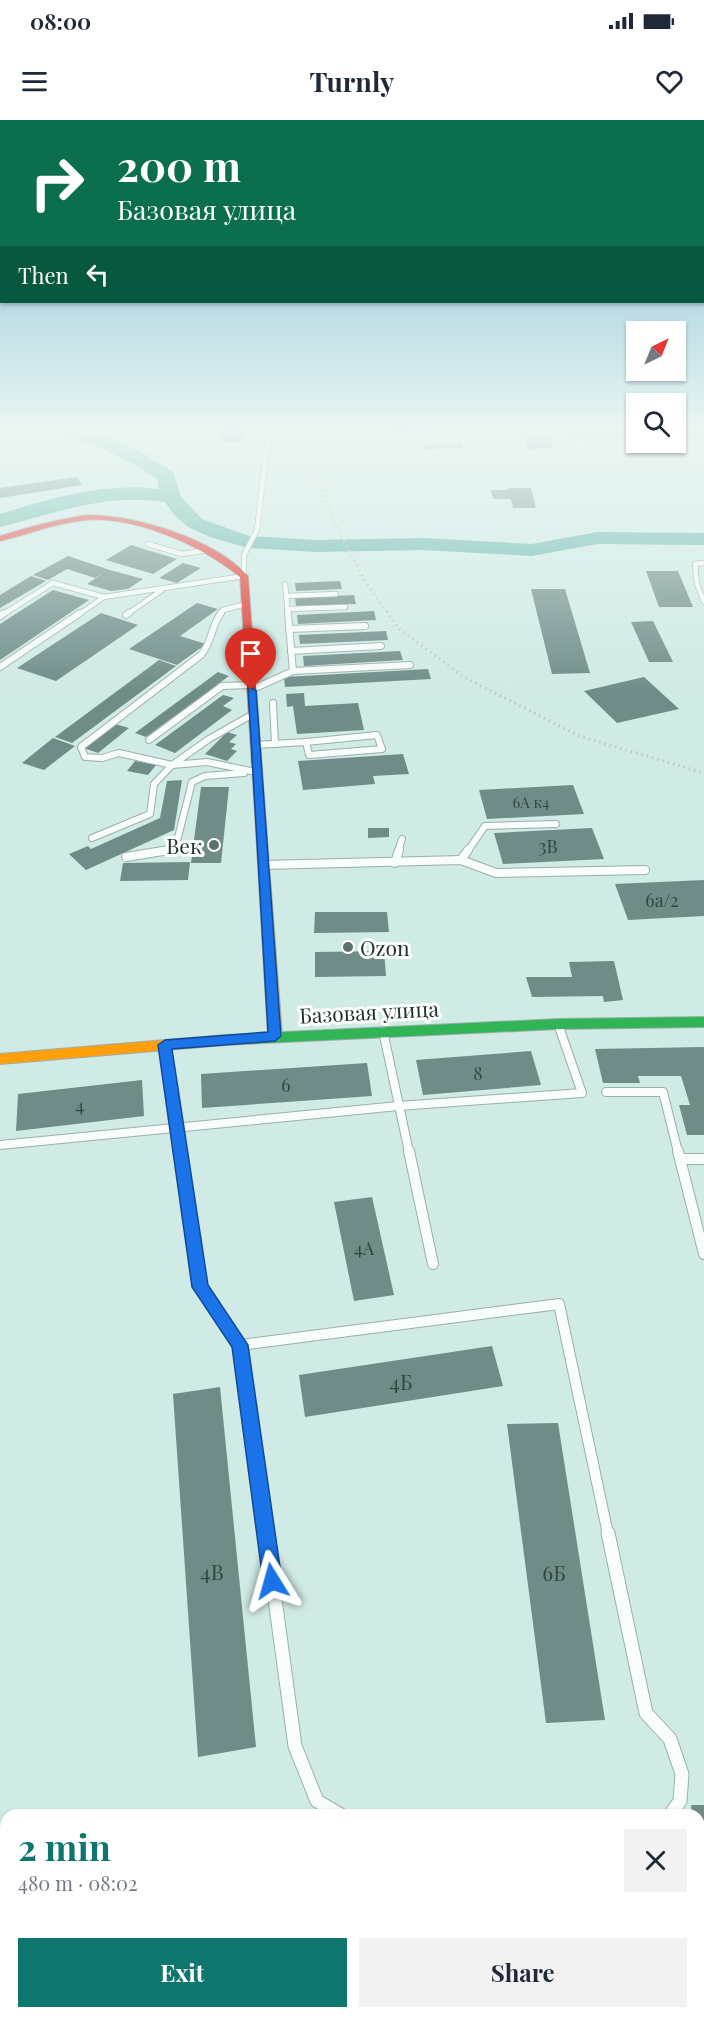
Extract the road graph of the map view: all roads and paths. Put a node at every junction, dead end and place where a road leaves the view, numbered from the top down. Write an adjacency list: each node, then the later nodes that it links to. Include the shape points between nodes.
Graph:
1 (95, 517): 4 (street, via 47,524)
2 (110, 517): 6 (street, via 141,523)
3 (259, 517): 8 (lane, via 257,530 244,555)
4 (0, 539)
5 (148, 544): 6 (lane, via 182,555)
6 (210, 550): 8 (street)
7 (704, 563): 14 (lane, via 695,564)
8 (244, 576): 10 (lane); 15 (street)
9 (285, 584): 12 (lane)
10 (165, 588): 13 (lane); 18 (lane)
11 (336, 594): 12 (lane)
12 (286, 596): 17 (lane)
13 (104, 597): 19 (lane, via 53,583); 25 (lane)
14 (704, 602)
15 (246, 604): 27 (street); 34 (lane, via 223,610 213,624 210,645 201,655 81,747 85,757 119,753)
16 (345, 607): 17 (lane)
17 (288, 609): 21 (lane)
18 (126, 615)
19 (0, 616)
20 (365, 626): 21 (lane)
21 (289, 629): 23 (lane)
22 (381, 646): 23 (lane)
23 (291, 651): 26 (lane)
24 (410, 665): 26 (lane)
25 (0, 667)
26 (293, 671): 27 (lane)
27 (251, 687): 29 (street); 30 (lane, via 222,686)
28 (273, 703): 32 (lane)
29 (253, 714): 33 (street); 34 (lane)
30 (149, 740)
31 (306, 742): 31 (lane, via 309,756 382,749 377,735); 32 (lane)
32 (275, 744): 33 (lane)
33 (255, 745): 35 (street)
34 (171, 765): 35 (lane, via 207,762); 37 (lane, via 154,784 150,814)
35 (256, 772): 39 (lane, via 204,776 192,782 175,849); 42 (street)
36 (556, 824): 40 (lane, via 485,826)
37 (92, 838)
38 (402, 839): 41 (lane)
39 (126, 857)
40 (461, 860): 41 (lane); 43 (lane, via 496,873)
41 (395, 863): 42 (lane)
42 (262, 865): 47 (street)
43 (645, 870)
44 (704, 1022): 45 (street, Базовая улица)
45 (558, 1024): 46 (street, Базовая улица); 51 (lane, via 582,1093)
46 (383, 1031): 47 (street, Базовая улица); 51 (lane)
47 (275, 1036): 48 (street, Базовая улица)
48 (165, 1045): 49 (street, Базовая улица); 52 (lane)
49 (0, 1059)
50 (606, 1092): 54 (lane, via 663,1092)
51 (398, 1106): 52 (lane); 57 (lane)
52 (175, 1126): 53 (lane); 58 (lane, via 200,1287)
53 (0, 1145)
54 (681, 1159): 55 (lane); 56 (lane)
55 (704, 1159)
56 (704, 1254)
57 (433, 1264)
58 (240, 1345): 59 (lane, via 295,1746 317,1801); 60 (lane, via 559,1304 646,1713 670,1739 682,1774 680,1801)
59 (330, 1809)
60 (674, 1809)

